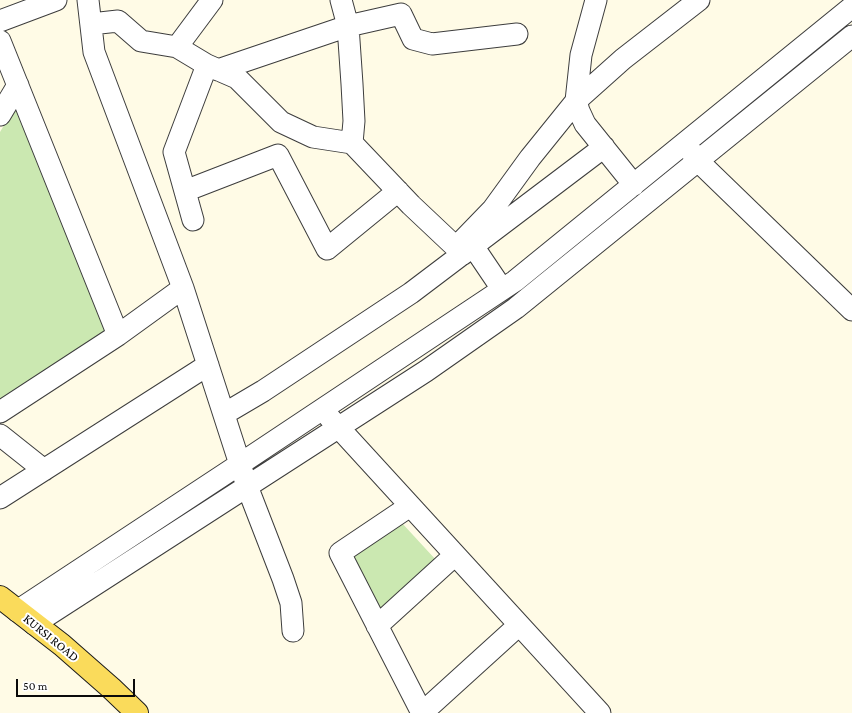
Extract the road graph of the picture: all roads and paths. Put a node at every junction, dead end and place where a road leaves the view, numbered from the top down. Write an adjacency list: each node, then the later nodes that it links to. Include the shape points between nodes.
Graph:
1 (56, 0): 7 (street)
2 (88, 0): 10 (street)
3 (212, 0): 15 (street)
4 (341, 0): 11 (street)
5 (596, 0): 18 (street, via 581,55)
6 (699, 0): 18 (street, via 623,59)
7 (25, 4): 9 (street)
8 (852, 8): 21 (street)
9 (0, 21)
10 (91, 24): 15 (street, via 118,21 140,41); 29 (street, via 94,52)
11 (348, 26): 12 (street, via 401,14 413,39 432,44); 16 (street); 20 (street, via 354,121)
12 (518, 34)
13 (852, 36): 23 (street)
14 (0, 41): 17 (street)
15 (177, 47): 16 (street)
16 (212, 68): 20 (street, via 237,78 281,122 313,137); 25 (street, via 174,152)
17 (18, 85): 19 (street); 32 (street)
18 (576, 101): 22 (street, via 585,124); 28 (street, via 530,158)
19 (0, 115)
20 (352, 143): 26 (street)
21 (684, 143): 23 (street); 24 (street)
22 (604, 147): 24 (street); 28 (street)
23 (698, 161): 31 (street); 37 (street, via 516,308 426,371)
24 (634, 184): 30 (street)
25 (185, 191): 26 (street, via 278,155 327,249); 27 (street)
26 (398, 191): 28 (street)
27 (193, 220)
28 (464, 249): 30 (street); 36 (street, via 411,293)
29 (183, 288): 32 (street); 33 (street)
30 (502, 290): 34 (street)
31 (852, 310)
32 (118, 335): 35 (street)
33 (208, 365): 36 (street); 40 (street)
34 (322, 410): 37 (street); 39 (street)
35 (0, 412)
36 (224, 414): 39 (street)
37 (338, 427): 41 (street); 43 (street)
38 (0, 435): 40 (street)
39 (240, 464): 41 (street); 46 (street)
40 (44, 470): 42 (street)
41 (247, 486): 47 (street); 50 (street, via 291,603)
42 (0, 498)
43 (410, 506): 44 (street); 49 (street, via 340,553)
44 (455, 555): 48 (street); 49 (street)
45 (0, 597): 46 (main road, KURSI ROAD)
46 (17, 611): 47 (main road, KURSI ROAD)
47 (34, 624): 51 (main road, KURSI ROAD, via 62,645)
48 (519, 625): 52 (street); 53 (street)
49 (377, 626): 52 (street)
50 (293, 631)
51 (137, 713)
52 (422, 713)
53 (600, 713)

